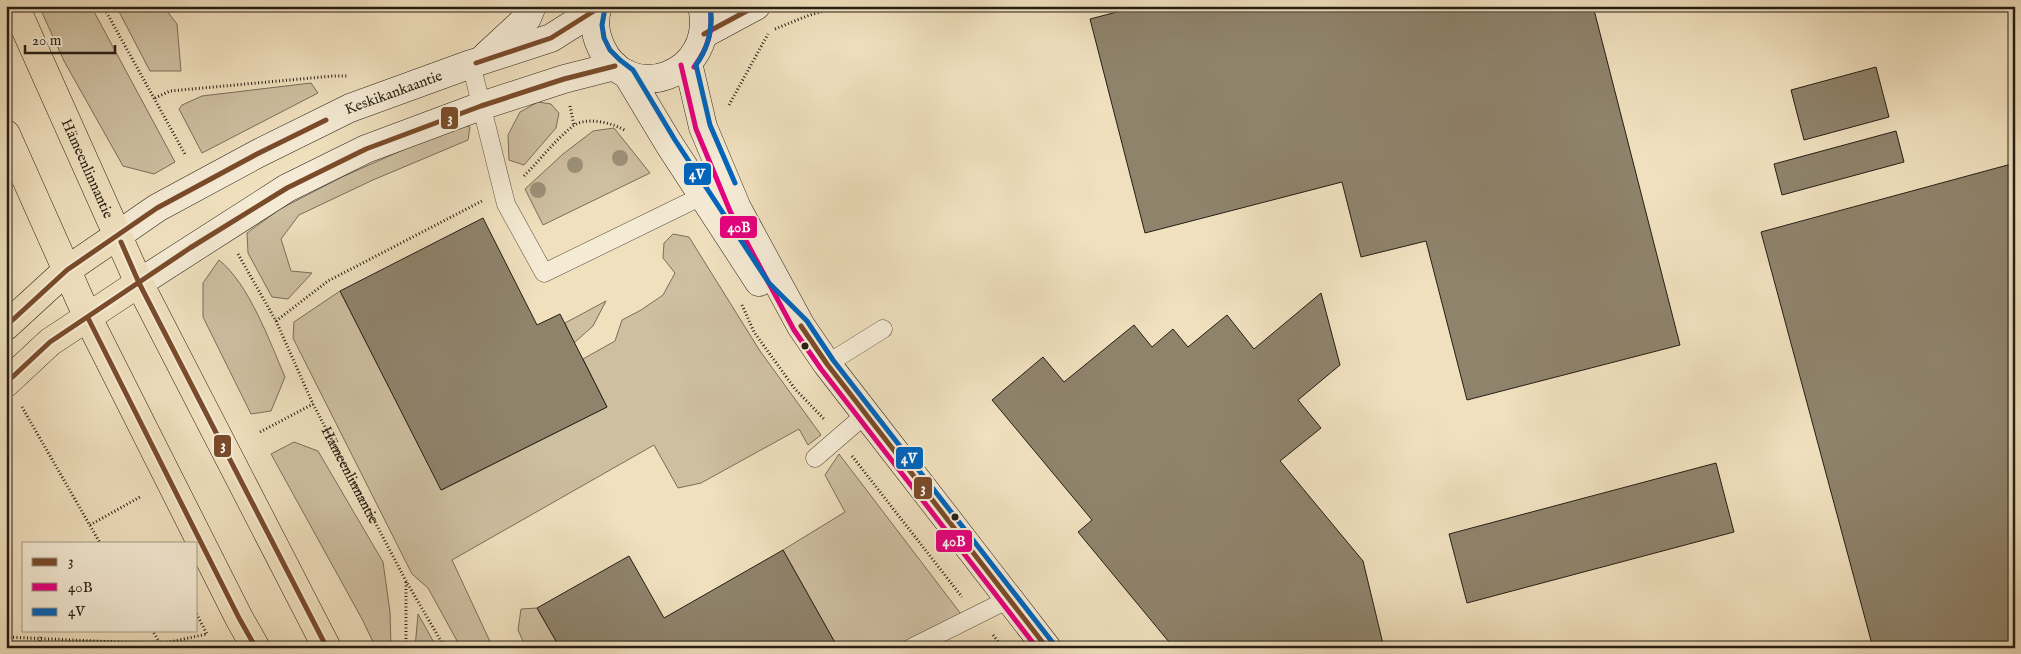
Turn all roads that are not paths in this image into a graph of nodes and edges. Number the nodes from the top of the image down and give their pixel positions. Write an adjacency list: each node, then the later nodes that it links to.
1 (15, 6): 13 (main road, Hämeenlinnantie)
2 (532, 6): 7 (main road)
3 (702, 6): 6 (main road)
4 (756, 6): 6 (main road)
5 (597, 8): 7 (main road, Keskikankaantie); 9 (main road)
6 (704, 34): 8 (main road)
7 (476, 63): 10 (lane); 13 (main road, Keskikankaantie)
8 (688, 63): 9 (main road); 18 (main road)
9 (621, 70): 10 (main road); 12 (main road)
10 (481, 106): 12 (lane); 15 (main road)
11 (6, 134): 14 (main road)
12 (702, 196): 18 (main road)
13 (118, 235): 14 (main road); 15 (main road, Hämeenlinnantie)
14 (67, 270): 16 (main road); 17 (main road)
15 (139, 283): 16 (main road); 26 (main road, Hämeenlinnantie)
16 (88, 318): 21 (main road); 25 (main road)
17 (6, 326)
18 (801, 326): 20 (main road)
19 (884, 329): 20 (lane)
20 (827, 364): 22 (main road)
21 (6, 383)
22 (866, 414): 23 (lane); 24 (main road)
23 (815, 458)
24 (1009, 599): 27 (lane); 28 (main road)
25 (256, 648)
26 (327, 648)
27 (911, 648)
28 (1046, 648)

